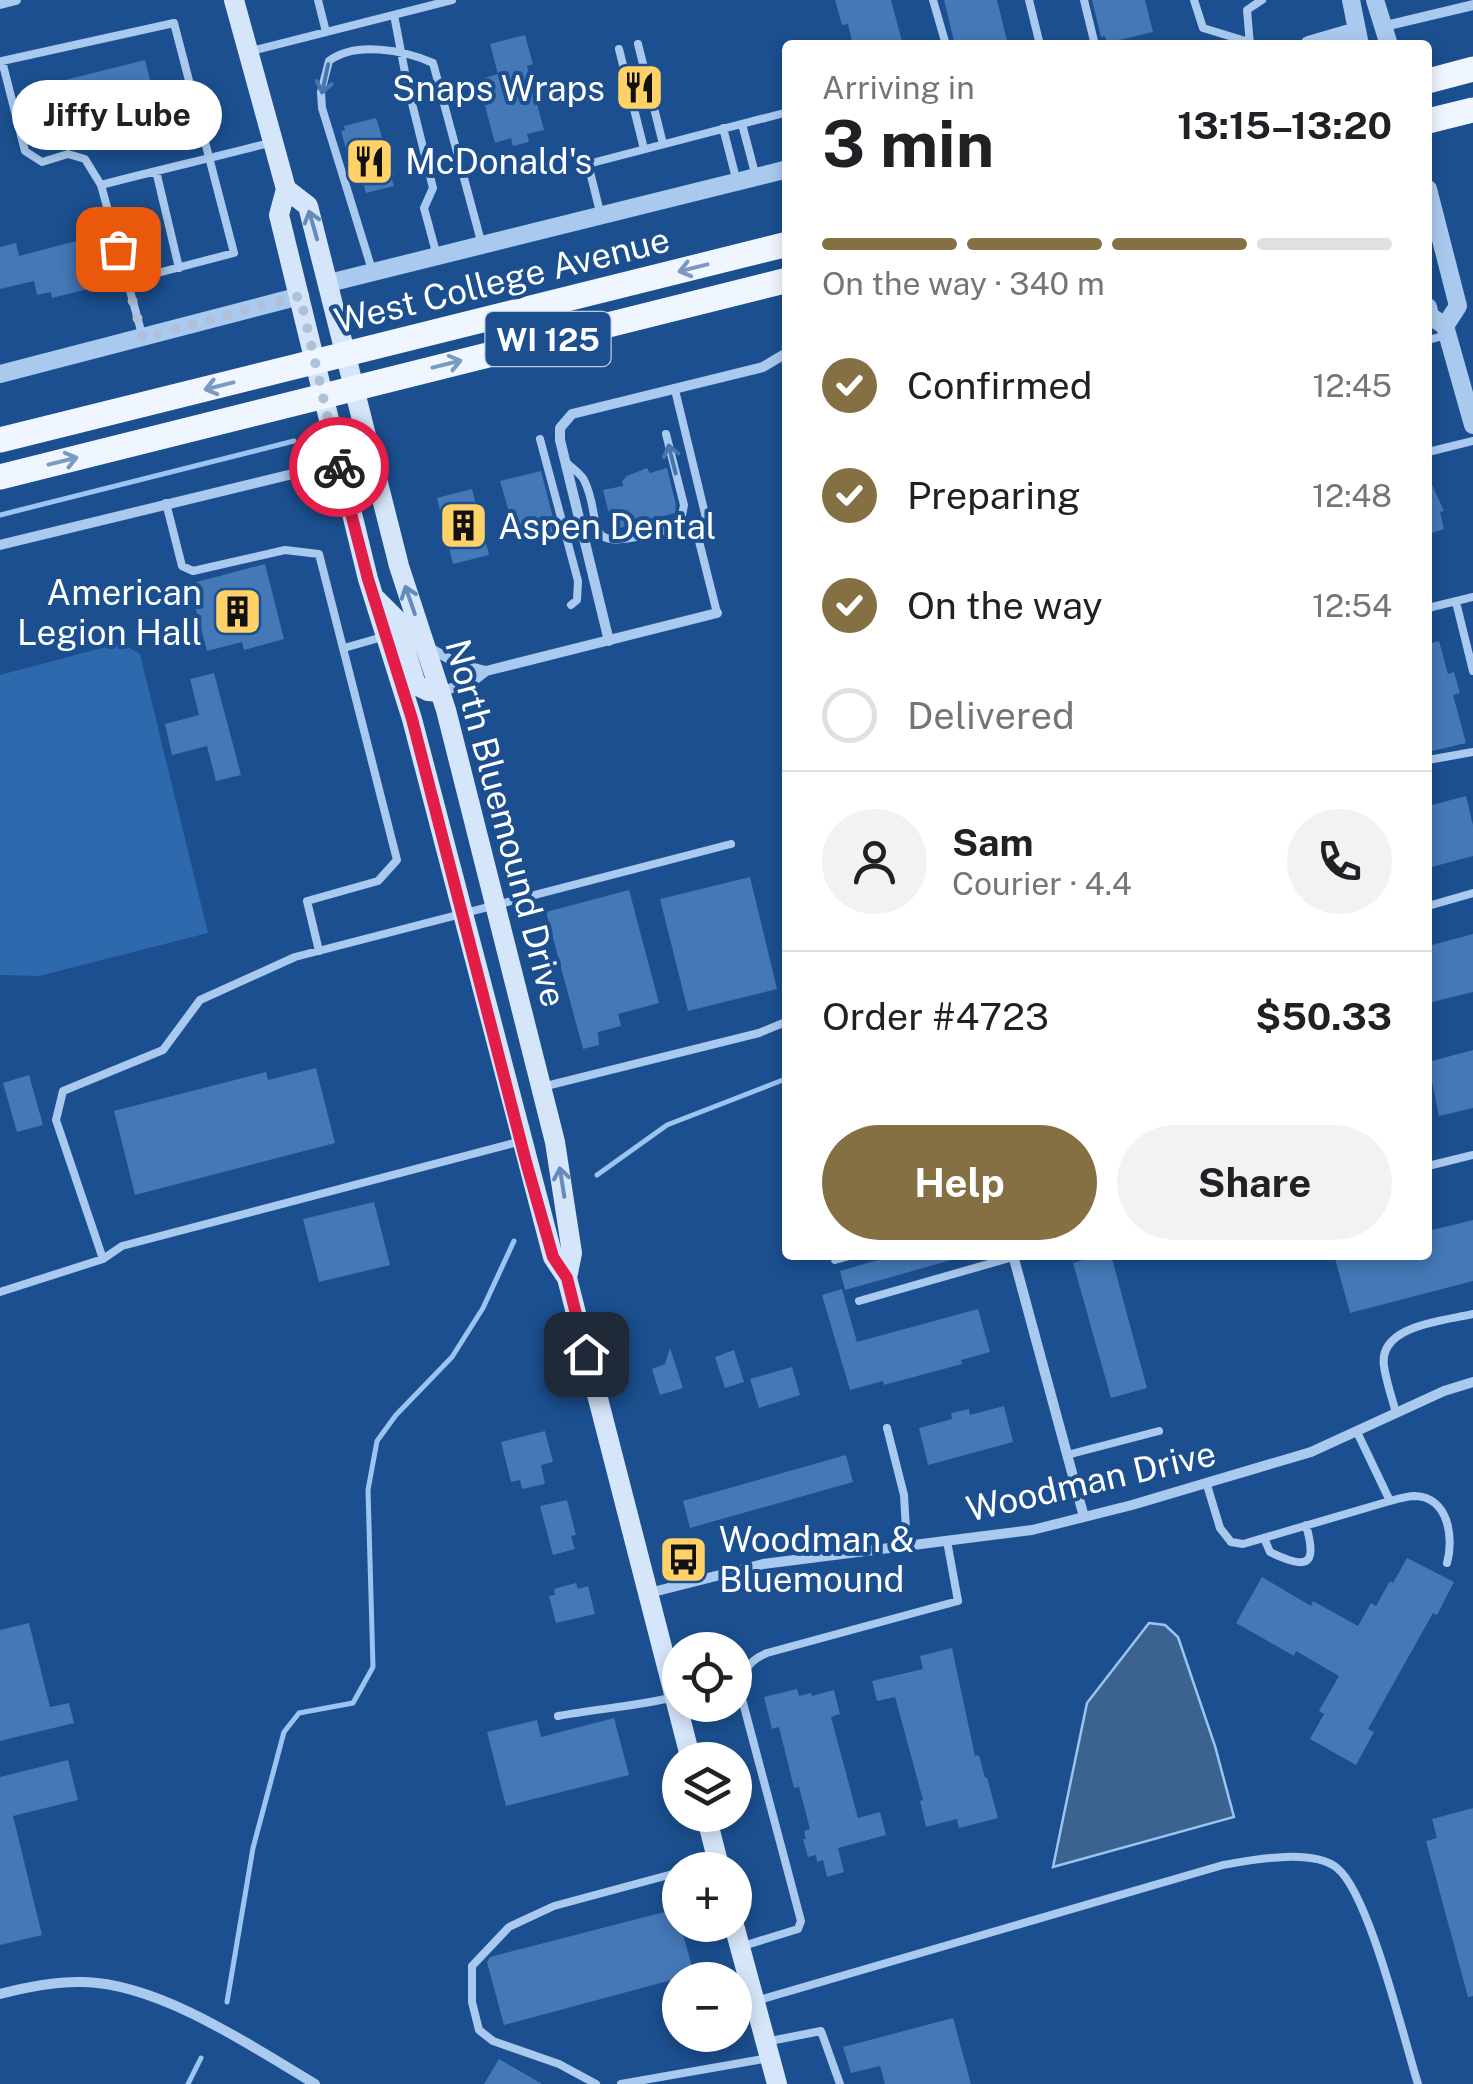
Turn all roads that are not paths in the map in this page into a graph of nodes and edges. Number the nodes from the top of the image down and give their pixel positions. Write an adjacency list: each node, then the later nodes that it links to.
1 (16, 0): 12 (street)
2 (234, 0): 26 (main road)
3 (318, 0): 16 (lane)
4 (452, 0): 14 (lane)
5 (932, 0): 18 (lane)
6 (1029, 0): 19 (lane)
7 (1084, 0): 20 (lane)
8 (1194, 0): 21 (lane)
9 (1262, 0): 22 (lane)
10 (1351, 0): 17 (street)
11 (1375, 0): 15 (street)
12 (0, 4)
13 (1473, 5): 15 (street)
14 (394, 15): 16 (lane); 28 (lane)
15 (1385, 26): 23 (street)
16 (326, 32): 26 (lane)
17 (1358, 38)
18 (944, 40)
19 (1039, 40)
20 (1094, 40)
21 (1240, 40)
22 (1249, 40)
23 (1388, 40)
24 (638, 44): 37 (lane)
25 (619, 49): 38 (lane)
26 (248, 52): 36 (main road)
27 (1, 56): 39 (lane); 44 (lane)
28 (403, 56): 48 (lane); 50 (lane); 52 (lane, one-way to 52)
29 (1473, 70): 30 (main road)
30 (1432, 80)
31 (1473, 110): 33 (main road)
32 (782, 114): 34 (lane)
33 (1432, 119)
34 (742, 124): 35 (lane); 42 (lane)
35 (722, 128): 37 (lane); 43 (lane)
36 (273, 142): 39 (lane); 45 (main road)
37 (664, 144): 38 (lane)
38 (644, 149): 47 (lane)
39 (208, 158): 41 (lane); 51 (lane)
40 (782, 170): 42 (street)
41 (156, 171): 44 (lane); 51 (lane)
42 (756, 177): 43 (street)
43 (736, 182): 47 (street)
44 (101, 185): 53 (lane)
45 (286, 188): 55 (main road, North Bluemound Drive, one-way to 45); 56 (main road, North Bluemound Drive)
46 (1432, 205): 58 (street)
47 (601, 216): 48 (street)
48 (482, 245): 50 (street)
49 (782, 246): 62 (main road, West College Avenue / WI 125, one-way to 62)
50 (438, 256): 52 (street)
51 (179, 268): 53 (lane)
52 (372, 272): 55 (street)
53 (127, 281): 59 (lane)
54 (782, 281): 65 (main road, West College Avenue / WI 125, one-way to 54)
55 (329, 283): 62 (main road, North Bluemound Drive)
56 (300, 296): 59 (street); 63 (main road, North Bluemound Drive)
57 (1432, 318): 58 (street)
58 (1446, 330): 60 (lane); 68 (street)
59 (143, 338): 64 (street)
60 (1432, 338)
61 (782, 355): 66 (street)
62 (344, 356): 63 (main road, West College Avenue / WI 125); 65 (main road, North Bluemound Drive)
63 (314, 362): 67 (main road, North Bluemound Drive); 70 (main road, West College Avenue / WI 125, one-way to 70)
64 (0, 374)
65 (352, 388): 67 (main road, West College Avenue / WI 125); 87 (main road, North Bluemound Drive, one-way to 65)
66 (675, 390): 74 (street); 84 (lane)
67 (322, 395): 75 (main road, North Bluemound Drive); 76 (main road, West College Avenue / WI 125, one-way to 67)
68 (1473, 425)
69 (666, 434): 74 (lane, one-way to 69)
70 (0, 440)
71 (540, 440): 82 (lane)
72 (1473, 441): 73 (lane)
73 (1432, 451)
74 (564, 460): 86 (street)
75 (338, 463): 77 (street); 79 (main road, North Bluemound Drive)
76 (0, 476)
77 (166, 503): 78 (street); 88 (lane)
78 (0, 544)
79 (373, 596): 85 (main road, North Bluemound Drive); 91 (main road)
80 (1473, 596): 81 (lane)
81 (1456, 602): 83 (lane); 90 (lane)
82 (571, 605)
83 (1432, 607)
84 (717, 613): 86 (street)
85 (386, 636): 88 (lane); 98 (main road, North Bluemound Drive)
86 (609, 640): 89 (street)
87 (426, 646): 89 (street); 91 (main road, North Bluemound Drive)
88 (344, 648): 99 (lane)
89 (486, 671): 91 (street)
90 (1473, 671)
91 (440, 692): 96 (main road, North Bluemound Drive)
92 (1473, 752): 93 (lane)
93 (1432, 759)
94 (731, 844): 96 (lane)
95 (1473, 893): 97 (lane)
96 (496, 905): 98 (lane); 101 (main road, North Bluemound Drive)
97 (1432, 905)
98 (463, 916): 99 (lane); 102 (main road, North Bluemound Drive)
99 (319, 951): 105 (lane)
100 (782, 1024): 101 (lane)
101 (542, 1086): 108 (main road, North Bluemound Drive, one-way to 101)
102 (520, 1142): 105 (lane); 108 (main road, North Bluemound Drive)
103 (1473, 1155): 104 (lane)
104 (1432, 1165)
105 (102, 1258): 109 (lane)
106 (999, 1260): 110 (lane)
107 (1014, 1260): 117 (street)
108 (567, 1278): 126 (main road, North Bluemound Drive)
109 (0, 1292)
110 (859, 1301)
111 (1473, 1314): 113 (lane)
112 (1473, 1382): 113 (street, Woodman Drive)
113 (1396, 1413): 116 (street, Woodman Drive)
114 (888, 1428): 124 (lane)
115 (1159, 1431): 117 (lane)
116 (1356, 1432): 118 (street, Woodman Drive); 119 (lane)
117 (1067, 1455): 120 (street)
118 (1207, 1485): 120 (street, Woodman Drive); 122 (lane)
119 (1390, 1501): 121 (lane); 125 (lane)
120 (1084, 1517): 123 (street, Woodman Drive)
121 (1306, 1525): 122 (lane); 122 (lane)
122 (1264, 1538)
123 (948, 1541): 124 (street, Woodman Drive); 132 (lane)
124 (907, 1546): 126 (street, Woodman Drive)
125 (1447, 1563)
126 (648, 1593): 127 (main road, North Bluemound Drive)
127 (662, 1649)
128 (662, 1700): 129 (lane)
129 (558, 1716)
130 (662, 1877): 137 (lane)
131 (739, 1942): 132 (main road)
132 (740, 1947): 134 (main road)
133 (0, 1994): 136 (street)
134 (754, 2001): 135 (main road); 141 (lane)
135 (768, 2050): 138 (lane); 139 (main road); 140 (lane)
136 (315, 2084)
137 (596, 2084)
138 (621, 2084)
139 (776, 2084)
140 (840, 2084)
141 (1418, 2084)

